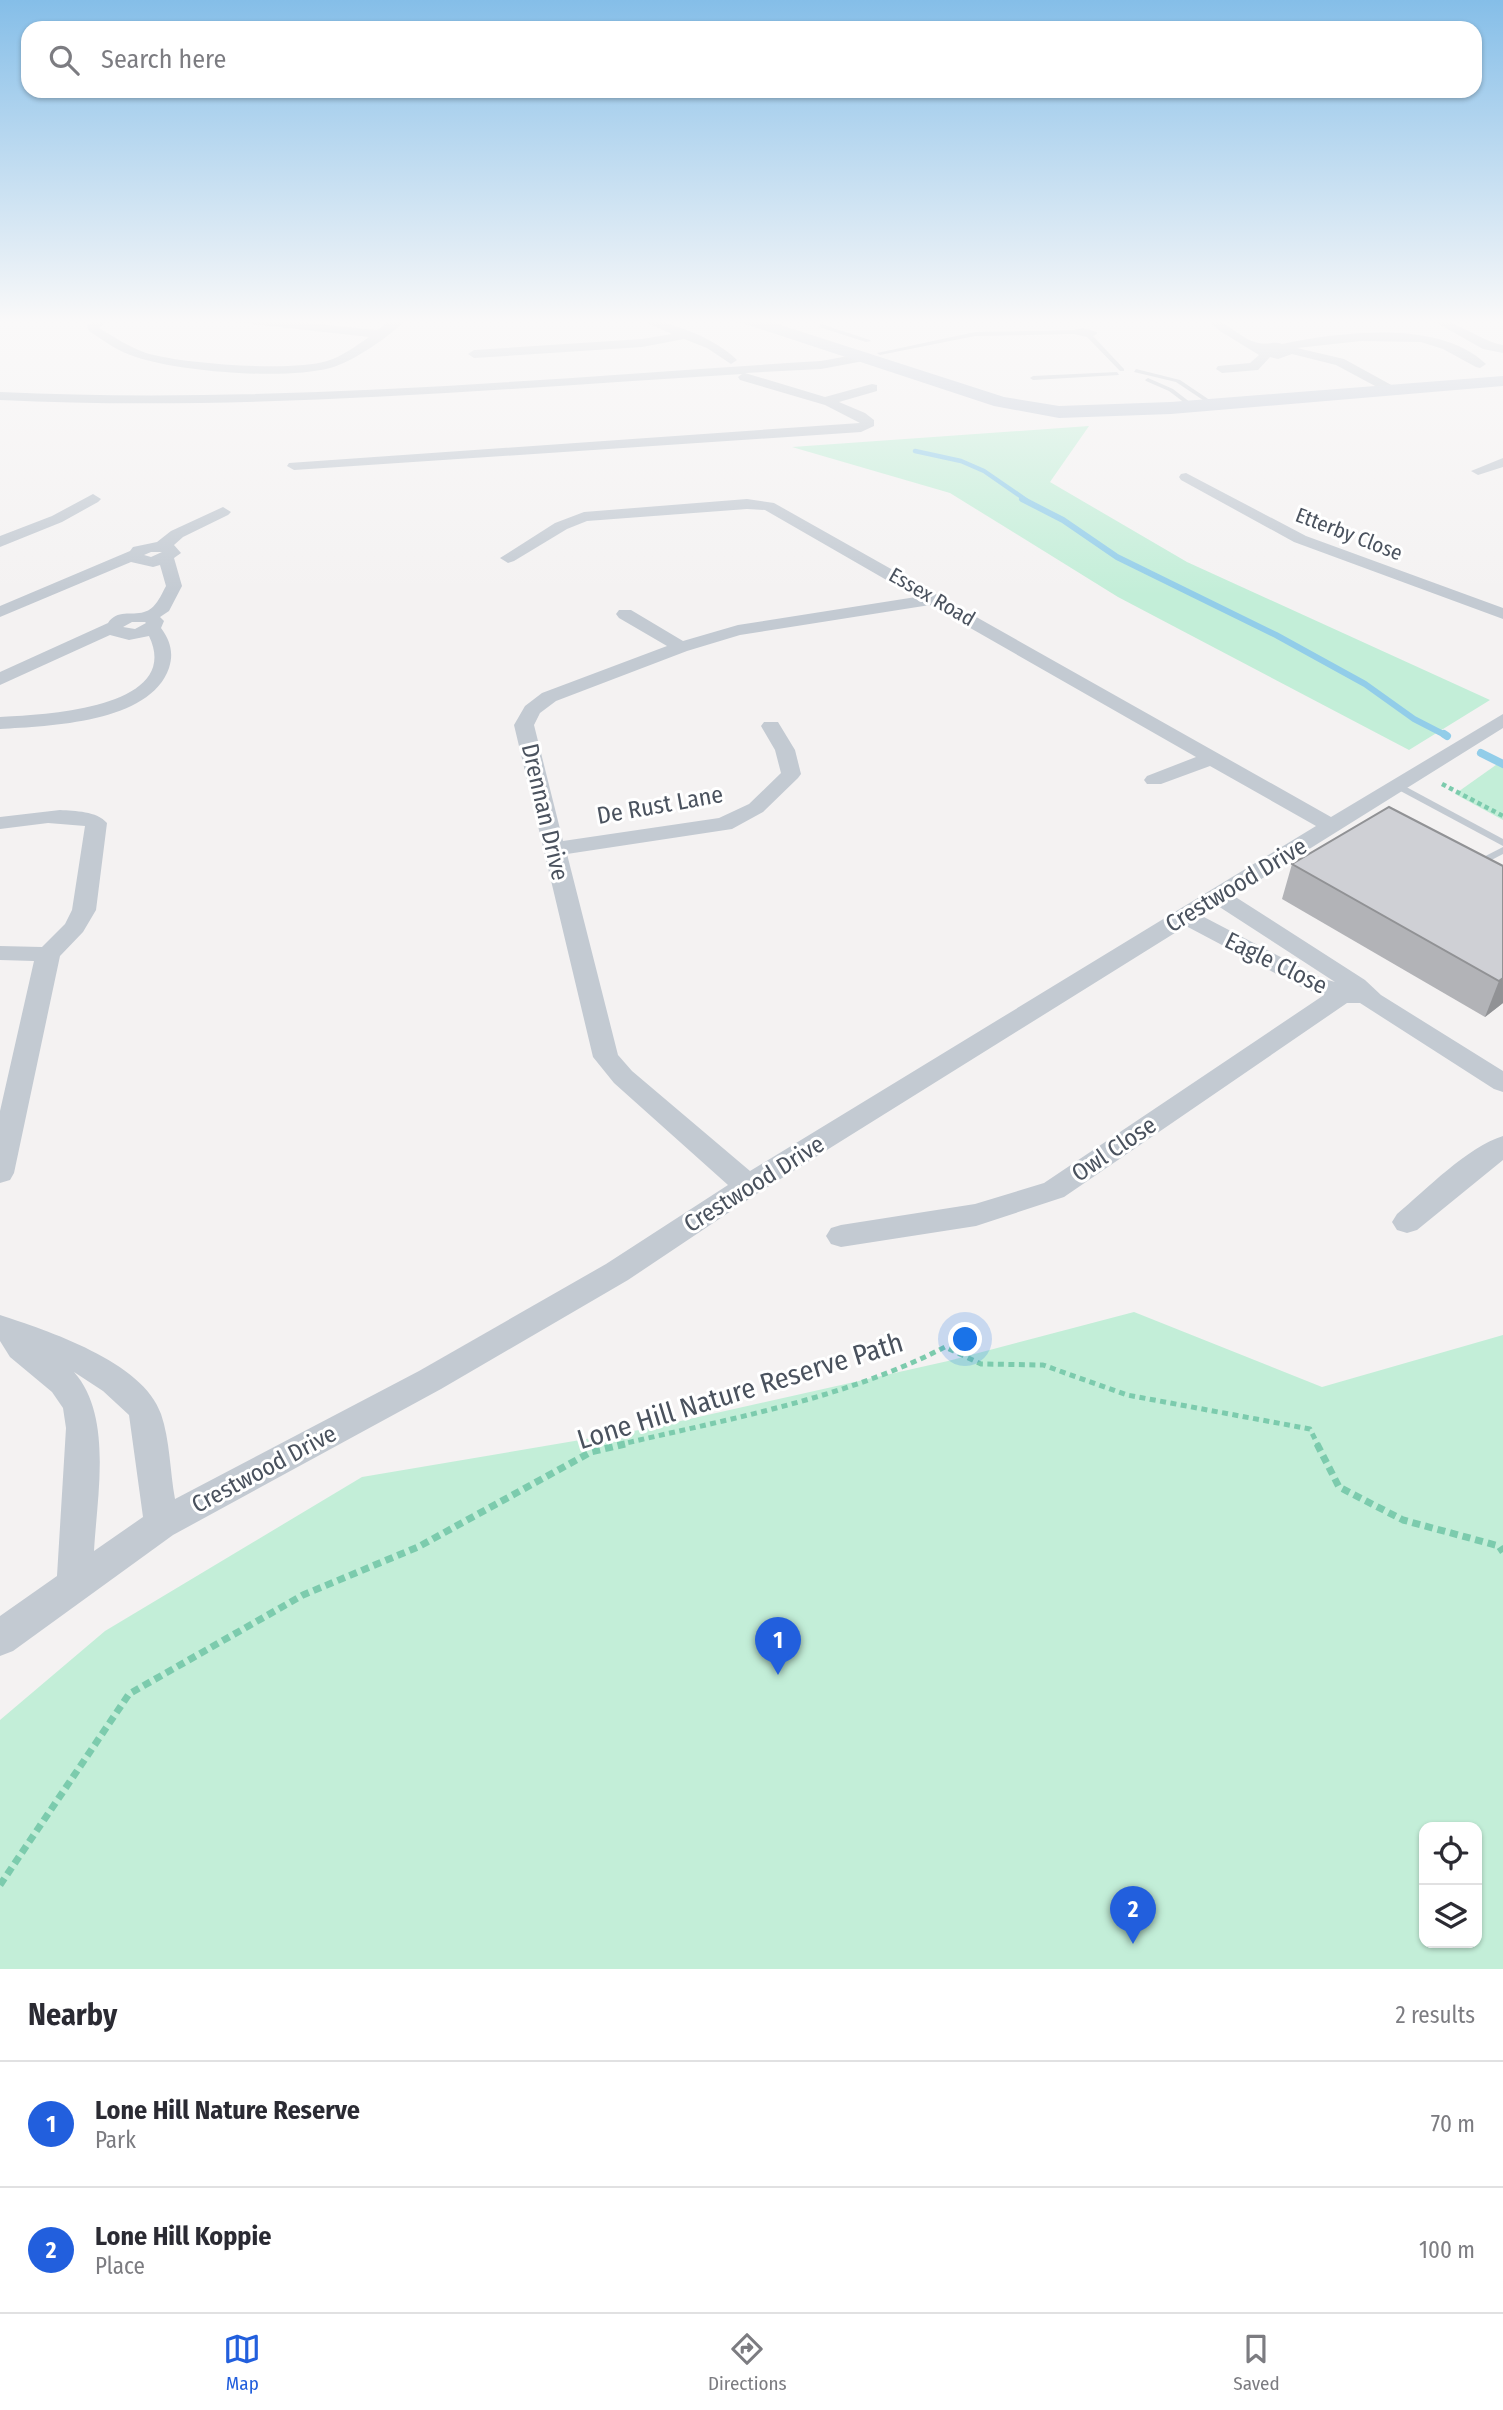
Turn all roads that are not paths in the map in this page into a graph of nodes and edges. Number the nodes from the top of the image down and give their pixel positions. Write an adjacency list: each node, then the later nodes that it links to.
1 (846, 411): 5 (street)
2 (1060, 411): 3 (street)
3 (1117, 411)
4 (1503, 462): 6 (street)
5 (294, 466)
6 (1478, 471)
7 (1186, 477): 16 (street, Etterby Close)
8 (93, 499): 10 (street)
9 (223, 512): 11 (street)
10 (2, 540)
11 (164, 552): 14 (street); 17 (street)
12 (508, 558): 13 (street, Essex Road)
13 (935, 599): 18 (street, Drennan Drive); 23 (street, Essex Road)
14 (0, 612)
15 (625, 614): 18 (street)
16 (1503, 614)
17 (150, 622): 19 (street); 21 (street)
18 (681, 647): 29 (street, Drennan Drive)
19 (0, 679)
20 (1503, 720): 24 (street, Crestwood Drive)
21 (0, 723)
22 (771, 726): 29 (street, De Rust Lane)
23 (1212, 758): 25 (street); 27 (street, Essex Road)
24 (1408, 779): 27 (street, Crestwood Drive); 28 (lane)
25 (1154, 780)
26 (0, 823): 37 (street)
27 (1331, 826): 34 (street, Crestwood Drive)
28 (1503, 843)
29 (553, 849): 42 (street, Drennan Drive)
30 (1503, 850): 32 (lane)
31 (1456, 861): 32 (lane)
32 (1468, 868): 33 (lane)
33 (1479, 874)
34 (1218, 896): 35 (street, Crestwood Drive); 38 (street, Eagle Close)
35 (1184, 916): 38 (street, Eagle Close); 42 (street, Crestwood Drive)
36 (0, 953): 37 (street)
37 (48, 954): 41 (street)
38 (1356, 993): 39 (street, Eagle Close); 44 (street, Owl Close)
39 (1503, 1083)
40 (1503, 1146): 43 (street)
41 (0, 1173)
42 (748, 1186): 46 (street, Crestwood Drive)
43 (1407, 1222)
44 (841, 1236)
45 (7, 1331): 46 (street); 47 (street)
46 (161, 1524): 47 (street, Crestwood Drive)
47 (75, 1583): 48 (street, Crestwood Drive)
48 (0, 1638)

